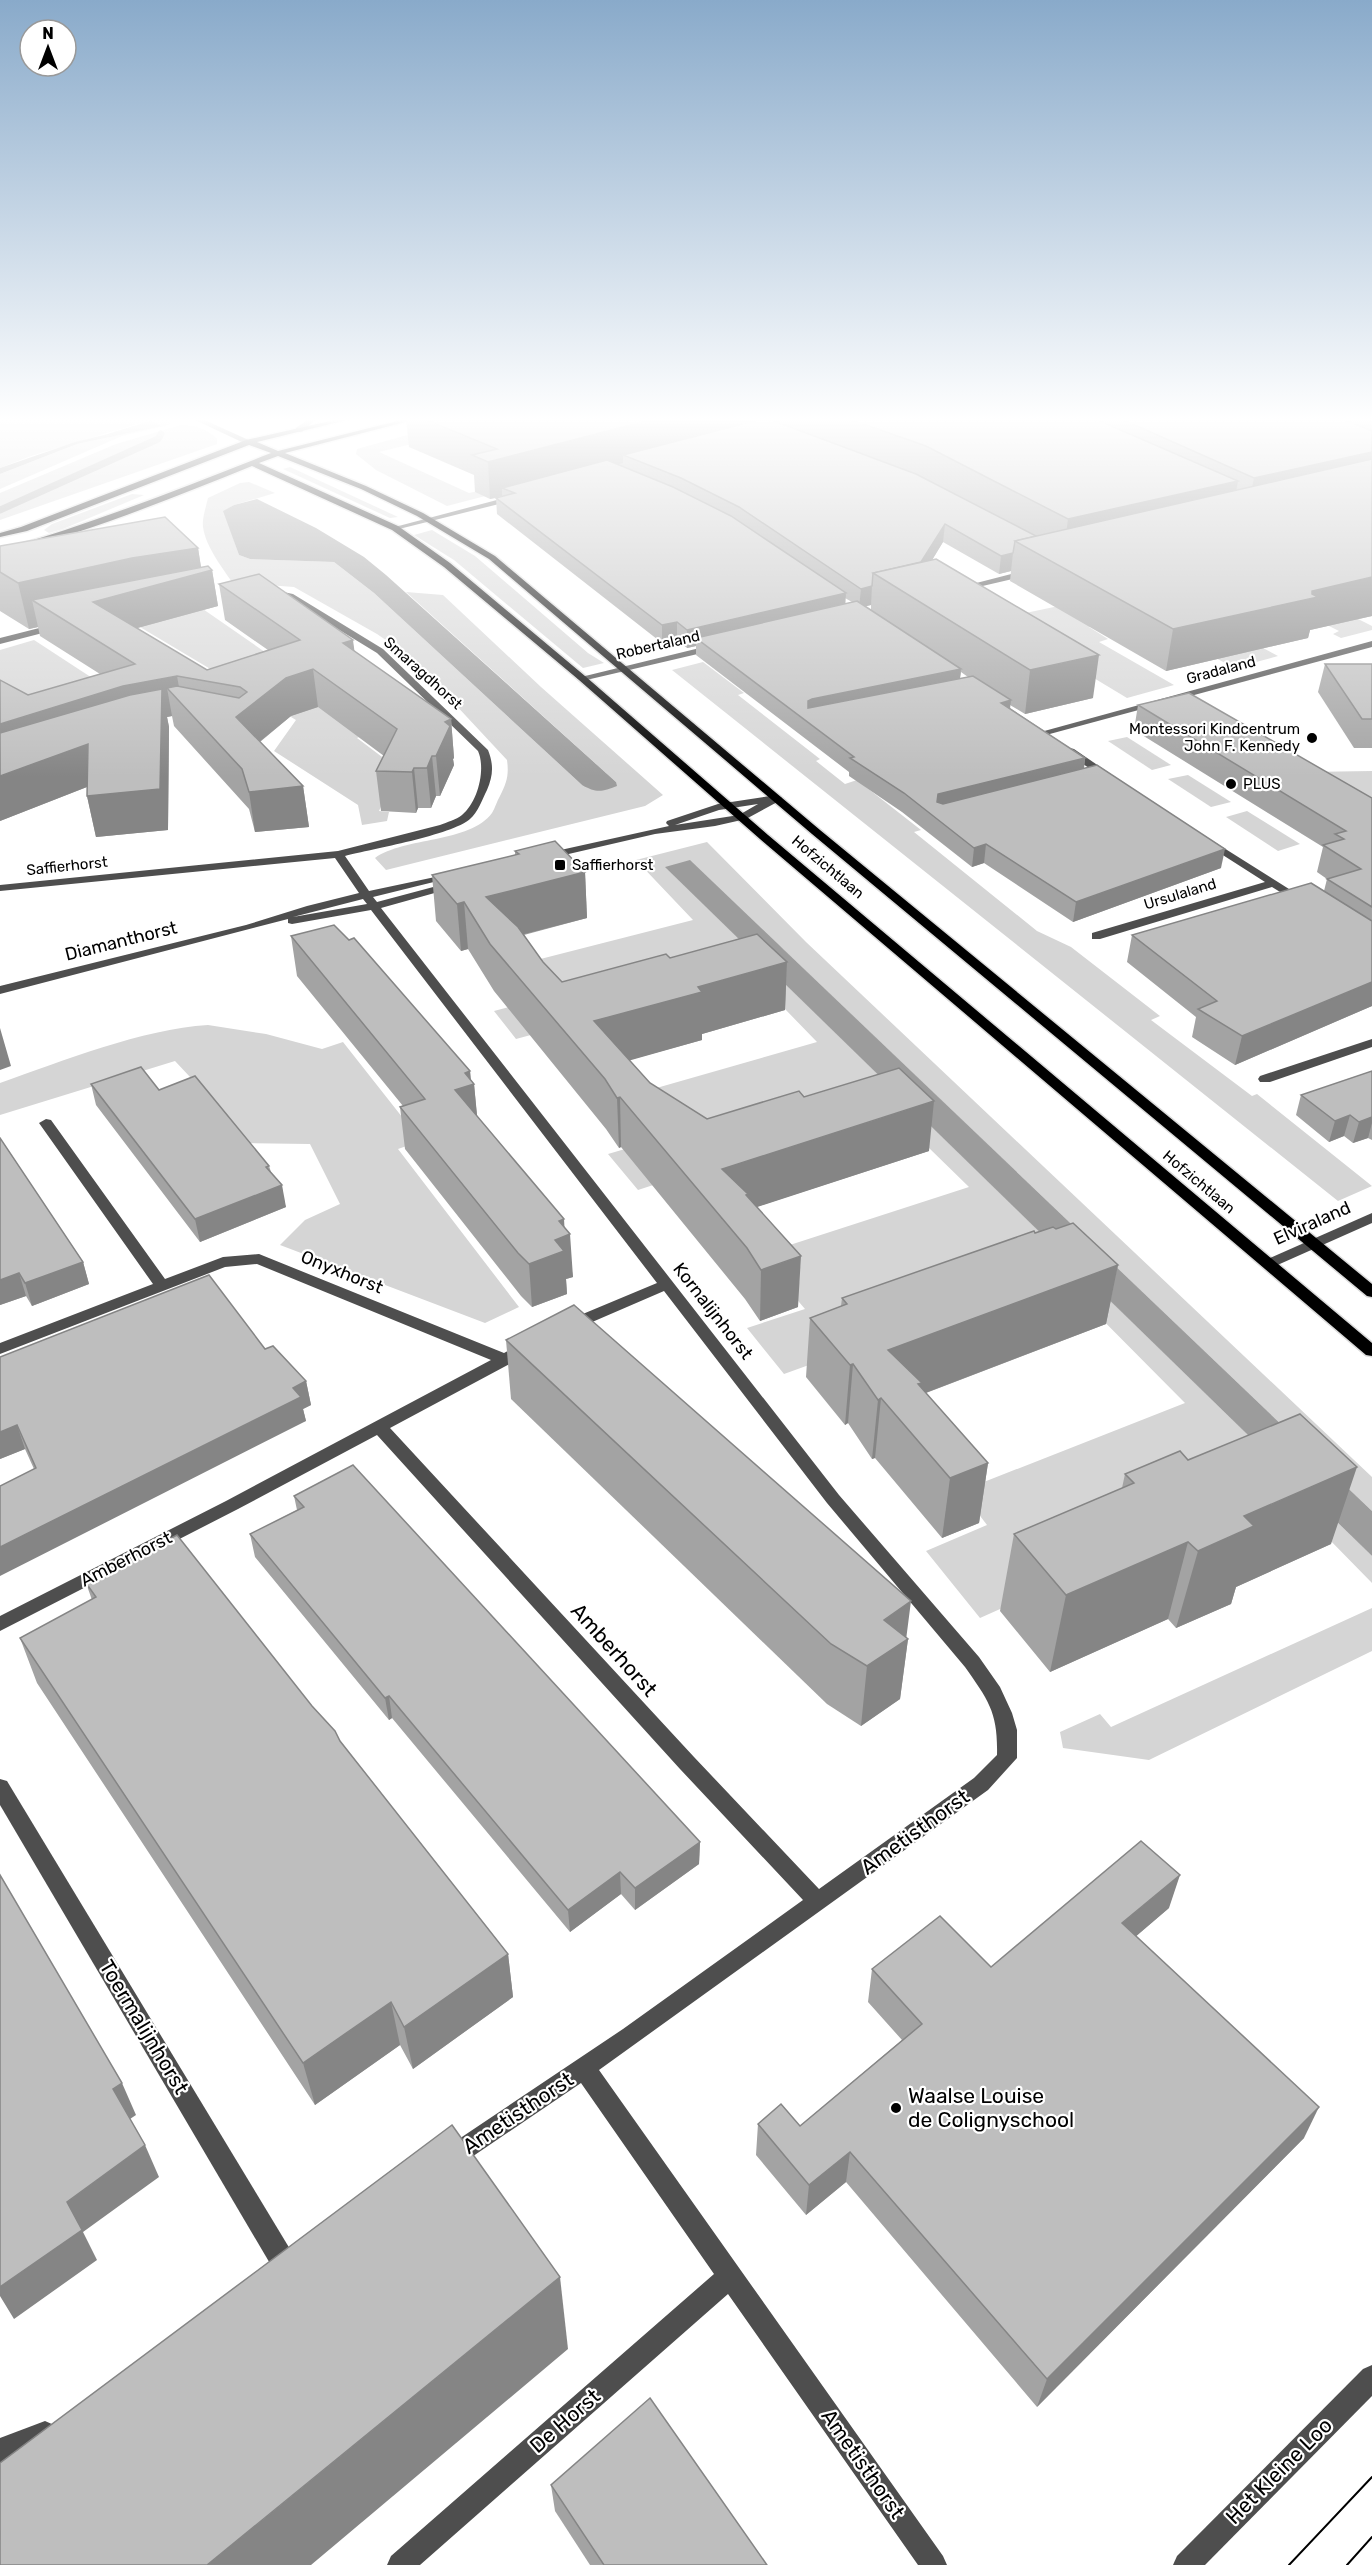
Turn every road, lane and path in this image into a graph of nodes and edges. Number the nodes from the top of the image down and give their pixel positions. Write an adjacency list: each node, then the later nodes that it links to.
1 (53, 538): 4 (main road)
2 (409, 538): 13 (main road, Hofzichtlaan)
3 (462, 538): 12 (main road, Hofzichtlaan)
4 (0, 553)
5 (1040, 569): 6 (street)
6 (948, 591)
7 (254, 592): 22 (street, Smaragdhorst)
8 (65, 624): 9 (street)
9 (0, 641)
10 (1372, 644): 15 (street, Gradaland)
11 (726, 645): 12 (street, Robertaland)
12 (620, 669): 13 (street, Robertaland); 17 (main road, Hofzichtlaan)
13 (582, 678): 18 (main road, Hofzichtlaan)
14 (1032, 726): 15 (street)
15 (1042, 733): 16 (street)
16 (1107, 778)
17 (777, 798): 18 (street); 19 (street); 35 (main road, Hofzichtlaan)
18 (727, 804): 19 (main road, Hofzichtlaan); 20 (street)
19 (742, 817): 20 (street); 36 (main road, Hofzichtlaan)
20 (655, 831): 23 (street)
21 (1200, 835): 25 (street, Ursulaland)
22 (338, 854): 26 (street, Saffierhorst); 27 (street)
23 (533, 859)
24 (463, 877): 27 (street, Diamanthorst)
25 (1274, 883): 28 (street, Ursulaland); 29 (street, Ursulaland)
26 (0, 888)
27 (370, 900): 30 (street, Diamanthorst); 37 (street, Kornalijnhorst)
28 (1312, 907)
29 (1096, 936)
30 (0, 990)
31 (1372, 1043): 32 (street)
32 (1265, 1079)
33 (46, 1123): 38 (street)
34 (1372, 1218): 35 (street, Elviraland)
35 (1315, 1244): 36 (street, Elviraland); 39 (main road, Hofzichtlaan)
36 (1268, 1264): 41 (main road, Hofzichtlaan)
37 (668, 1284): 42 (street, Amberhorst); 45 (street, Kornalijnhorst)
38 (162, 1286): 40 (street, Onyxhorst); 42 (street, Onyxhorst)
39 (1372, 1292)
40 (0, 1349)
41 (1372, 1351)
42 (504, 1359): 43 (street, Amberhorst)
43 (379, 1426): 44 (street, Amberhorst); 47 (street, Amberhorst)
44 (0, 1624)
45 (1007, 1758): 47 (street, Ametisthorst)
46 (0, 1786): 51 (street, Toermalijnhorst)
47 (818, 1902): 48 (street, Ametisthorst)
48 (584, 2068): 49 (street, Ametisthorst); 52 (street, Ametisthorst)
49 (436, 2168)
50 (307, 2255): 51 (street)
51 (288, 2268): 53 (street)
52 (730, 2276): 57 (street, De Horst); 58 (street, Ametisthorst)
53 (268, 2282)
54 (1372, 2378): 59 (street, Het Kleine Loo)
55 (67, 2419): 56 (street)
56 (0, 2451)
57 (400, 2565)
58 (934, 2565)
59 (1186, 2565)

